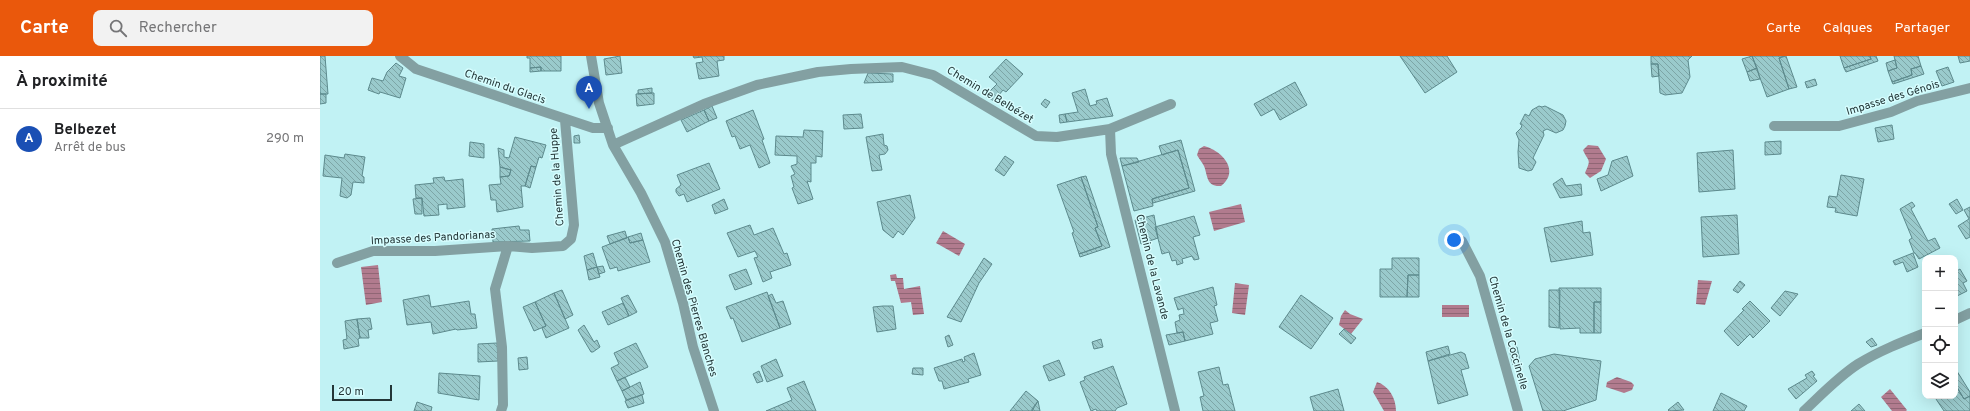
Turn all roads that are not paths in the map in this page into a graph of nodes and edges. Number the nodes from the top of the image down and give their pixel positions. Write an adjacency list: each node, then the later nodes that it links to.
1 (400, 56): 5 (street, Chemin du Glacis)
2 (591, 56): 7 (street, Chemin des Pierres Blanches)
3 (1970, 88): 6 (street, Impasse des Génois)
4 (1171, 104): 8 (street, Chemin de Belbézet)
5 (565, 120): 7 (street, Chemin du Glacis); 11 (street, Chemin de la Huppe)
6 (1774, 126)
7 (608, 128): 9 (street, Chemin des Pierres Blanches)
8 (1110, 129): 9 (street, Chemin de Belbézet); 18 (street, Chemin de la Lavande)
9 (613, 145): 17 (street, Chemin des Pierres Blanches)
10 (1462, 241): 19 (street, Chemin de la Coccinelle)
11 (508, 246): 12 (street, Impasse des Pandorianas); 16 (street)
12 (337, 263)
13 (1970, 313): 14 (street)
14 (1958, 319)
15 (1922, 334): 20 (street)
16 (501, 411)
17 (714, 411)
18 (1175, 411)
19 (1518, 411)
20 (1804, 411)

